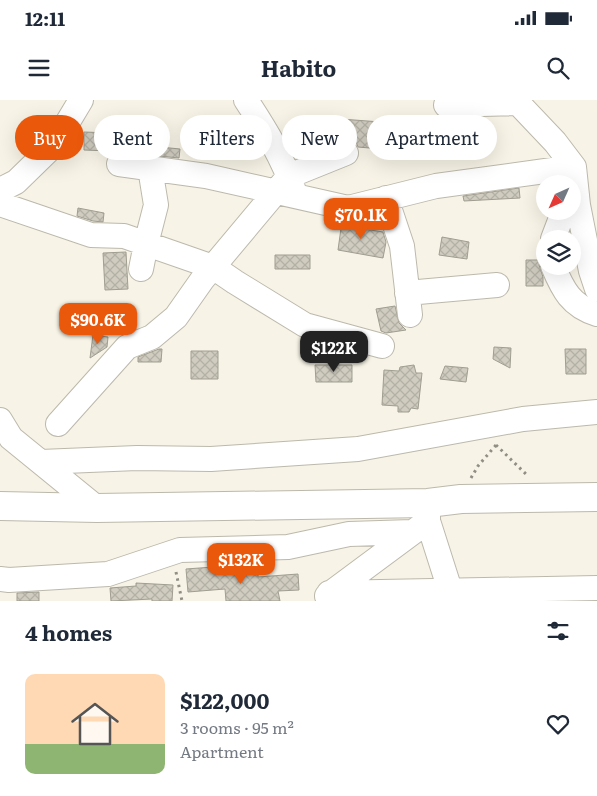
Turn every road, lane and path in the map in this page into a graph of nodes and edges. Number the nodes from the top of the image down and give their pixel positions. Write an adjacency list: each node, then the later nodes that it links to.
1 (81, 100): 10 (street)
2 (246, 100): 9 (street)
3 (446, 105): 6 (street)
4 (326, 160): 9 (street)
5 (119, 164): 7 (street)
6 (574, 167): 8 (street); 11 (street)
7 (150, 168): 9 (street); 14 (street)
8 (575, 175)
9 (287, 188): 11 (street); 15 (street)
10 (0, 190)
11 (386, 198): 18 (street)
12 (0, 204): 14 (street)
13 (581, 216): 19 (street)
14 (146, 244): 15 (street); 16 (street)
15 (213, 267): 21 (street); 24 (street)
16 (141, 269)
17 (558, 275): 20 (street)
18 (497, 285)
19 (597, 289)
20 (597, 314)
21 (382, 346)
22 (594, 406): 25 (street)
23 (0, 420): 25 (street)
24 (58, 424)
25 (41, 462): 30 (street)
26 (597, 497): 27 (highway)
27 (540, 498): 28 (highway); 28 (path)
28 (461, 499): 31 (highway)
29 (0, 506): 30 (highway)
30 (97, 508): 31 (highway)
31 (423, 519): 32 (street); 35 (street); 36 (street)
32 (180, 550): 33 (street); 37 (path)
33 (0, 579)
34 (597, 588): 35 (street)
35 (450, 596): 36 (street)
36 (324, 597)
37 (182, 601)

